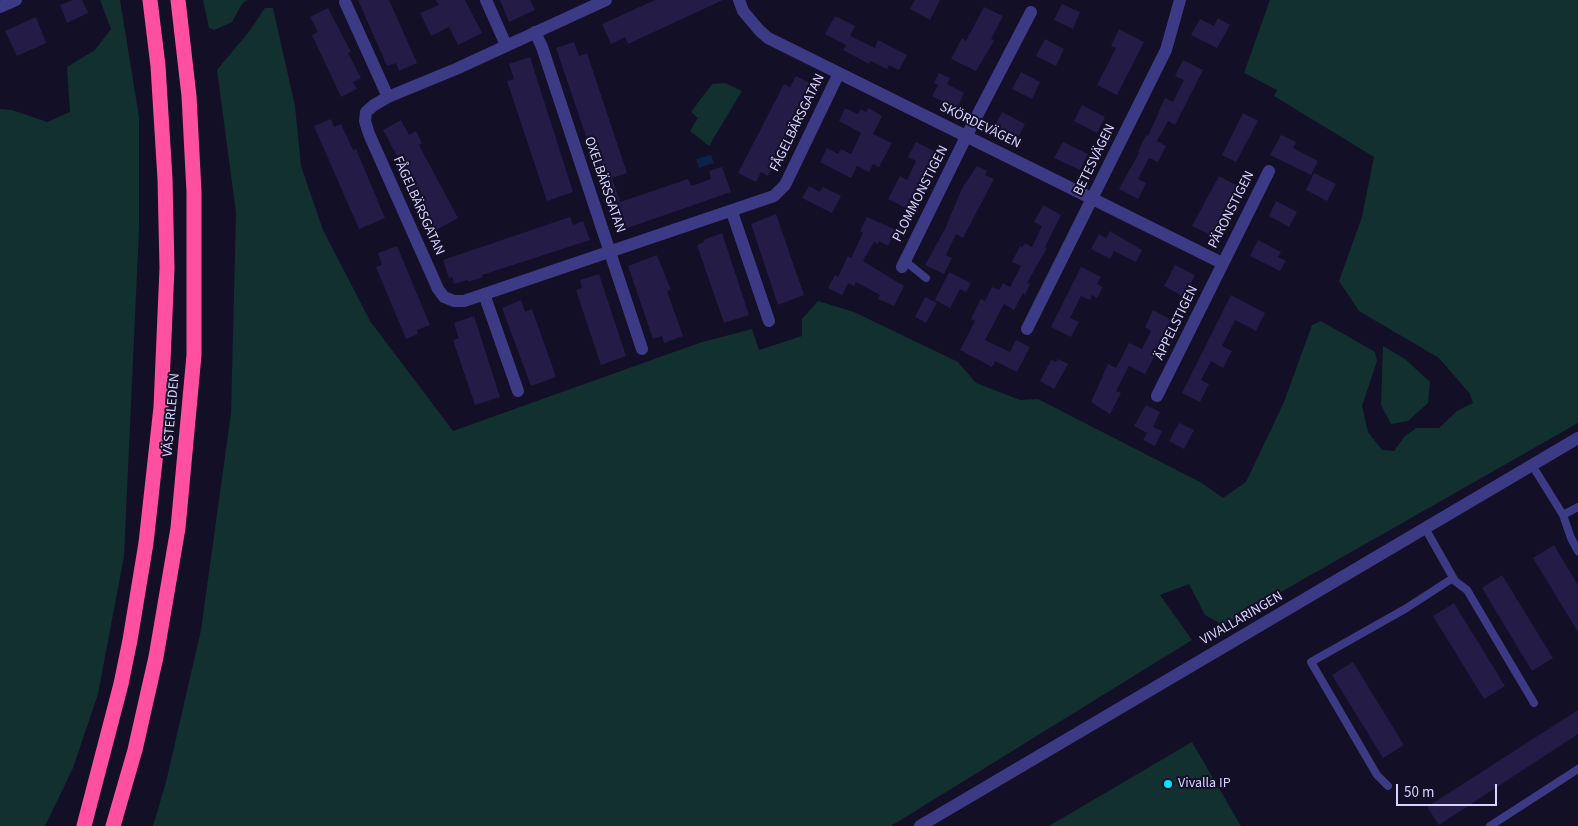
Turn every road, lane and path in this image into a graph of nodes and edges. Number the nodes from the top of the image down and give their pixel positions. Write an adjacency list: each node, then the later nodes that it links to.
1 (16, 0): 9 (street)
2 (150, 0): 40 (highway, VÄSTERLEDEN)
3 (178, 0): 41 (highway, VÄSTERLEDEN)
4 (486, 0): 12 (street)
5 (606, 0): 11 (street, FÅGELBÄRSGATAN)
6 (738, 0): 13 (street, SKÖRDEVÄGEN)
7 (1180, 0): 17 (street, BETESVÄGEN)
8 (345, 2): 14 (street)
9 (0, 7)
10 (1031, 12): 15 (street, PLOMMONSTIGEN)
11 (535, 32): 12 (street, FÅGELBÄRSGATAN); 19 (street, OXELBÄRSGATAN)
12 (506, 45): 14 (street, FÅGELBÄRSGATAN)
13 (839, 73): 15 (street, SKÖRDEVÄGEN); 18 (street, FÅGELBÄRSGATAN)
14 (388, 97): 23 (street, FÅGELBÄRSGATAN)
15 (966, 135): 17 (street, SKÖRDEVÄGEN); 21 (street, PLOMMONSTIGEN)
16 (1269, 172): 20 (street, PÄRONSTIGEN)
17 (1092, 198): 20 (street, SKÖRDEVÄGEN); 25 (street, BETESVÄGEN)
18 (732, 212): 19 (street, FÅGELBÄRSGATAN); 24 (street)
19 (611, 252): 23 (street, FÅGELBÄRSGATAN); 26 (street, OXELBÄRSGATAN)
20 (1222, 263): 28 (street, ÄPPELSTIGEN)
21 (903, 264): 22 (lane)
22 (926, 278)
23 (484, 294): 27 (street)
24 (769, 321)
25 (1028, 329)
26 (642, 349)
27 (518, 391)
28 (1157, 396)
29 (1578, 438): 30 (street, VIVALLARINGEN)
30 (1532, 465): 32 (lane); 33 (street, VIVALLARINGEN)
31 (1578, 506): 32 (lane)
32 (1562, 515): 34 (lane)
33 (1425, 528): 35 (lane); 39 (street, VIVALLARINGEN)
34 (1578, 551)
35 (1453, 578): 36 (lane); 38 (lane)
36 (1534, 703)
37 (1578, 769): 42 (lane)
38 (1388, 786)
39 (923, 825)
40 (84, 826)
41 (113, 826)
42 (1490, 826)

